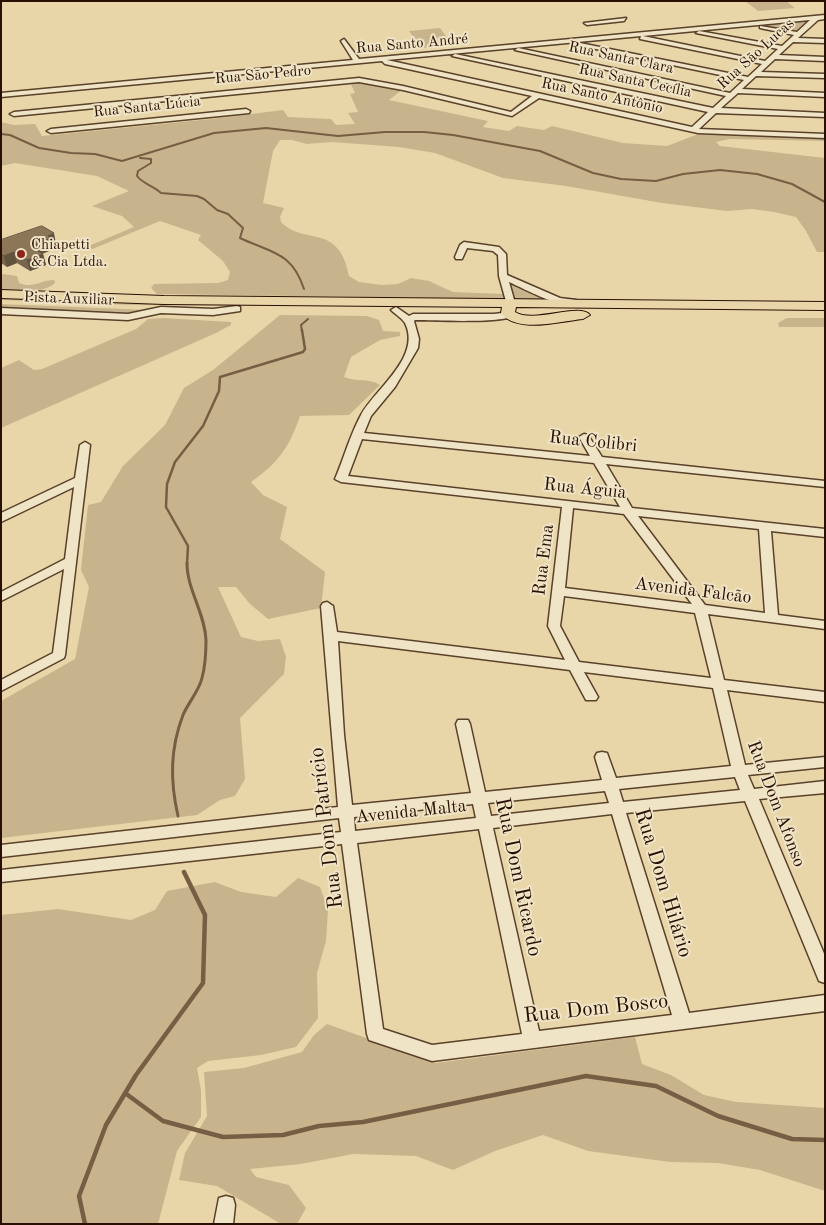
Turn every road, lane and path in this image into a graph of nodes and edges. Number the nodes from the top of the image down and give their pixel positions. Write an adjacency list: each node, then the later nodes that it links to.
1 (582, 17): 7 (street)
2 (825, 17): 3 (street, Rua Santo André)
3 (816, 18): 5 (street, Rua Santo André); 8 (street, Rua São Lucas)
4 (624, 19): 7 (street)
5 (746, 24): 6 (street, Rua Santo André); 8 (street)
6 (685, 30): 9 (street, Rua Santo André); 16 (street)
7 (595, 31): 9 (street, Rua Santo André); 13 (street, Rua Santo André)
8 (798, 34): 11 (street, Rua São Lucas)
9 (630, 36): 15 (street)
10 (344, 40): 24 (street)
11 (792, 40): 12 (street); 16 (street, Rua São Lucas)
12 (825, 41)
13 (567, 42): 14 (street, Rua Santo André); 19 (street)
14 (506, 47): 18 (street, Rua Santo André); 29 (street, Rua Santa Clara)
15 (687, 48): 17 (street); 27 (street)
16 (783, 48): 21 (street, Rua São Lucas)
17 (680, 52)
18 (442, 53): 23 (street, Rua Santo André); 28 (street, Rua Santa Cecília)
19 (642, 57): 25 (street); 26 (street)
20 (674, 57): 26 (street)
21 (774, 57): 22 (street); 27 (street, Rua São Lucas)
22 (825, 59)
23 (375, 60): 24 (street, Rua Santo André); 37 (street, Rua Santo Antônio)
24 (357, 61): 31 (street, Rua Santo André)
25 (636, 62)
26 (667, 62): 33 (street)
27 (767, 63): 33 (street, Rua São Lucas)
28 (498, 66): 30 (street); 38 (street, Rua Santa Cecília)
29 (596, 66): 32 (street); 42 (street, Rua Santa Clara)
30 (490, 71)
31 (238, 72): 39 (street, Rua Santo André); 41 (street)
32 (589, 72)
33 (752, 76): 34 (street); 42 (street, Rua São Lucas)
34 (825, 76)
35 (482, 77): 37 (street)
36 (582, 77): 38 (street)
37 (474, 82): 45 (street, Rua Santo Antônio)
38 (575, 83): 40 (street, Rua Santa Cecília)
39 (106, 85): 43 (street, Rua Santo André); 48 (street)
40 (610, 90): 46 (street); 52 (street, Rua Santa Cecília)
41 (246, 91): 45 (street, Rua São Pedro); 49 (street, Rua São Pedro)
42 (733, 93): 44 (street, Rua Santa Clara); 52 (street, Rua São Lucas)
43 (1, 95)
44 (825, 95)
45 (537, 96): 50 (street, Rua Santo Antônio)
46 (604, 96)
47 (597, 102): 50 (street)
48 (111, 104): 49 (street, Rua São Pedro); 53 (street, Rua São Pedro)
49 (170, 108): 51 (street, Rua Santa Lúcia); 56 (street, Rua Santa Lúcia)
50 (590, 108): 55 (street, Rua Santo Antônio)
51 (246, 111)
52 (714, 111): 54 (street, Rua Santa Cecília); 55 (street, Rua São Lucas)
53 (14, 114)
54 (825, 115)
55 (693, 130): 57 (street, Rua Santo Antônio)
56 (51, 131)
57 (825, 136)
58 (459, 258): 59 (street)
59 (503, 276): 62 (street); 65 (street)
60 (1, 294): 65 (highway)
61 (1, 302): 64 (highway)
62 (594, 304): 63 (highway); 65 (highway)
63 (825, 306)
64 (237, 309): 66 (highway); 67 (street, Pista Auxiliar)
65 (509, 309): 66 (highway); 68 (highway); 70 (street)
66 (396, 310): 70 (street)
67 (1, 312)
68 (694, 312): 69 (highway)
69 (825, 314)
70 (409, 321): 71 (street)
71 (357, 435): 74 (street, Rua Colibri); 77 (street, Rua Águia)
72 (584, 437): 74 (street, Rua Dom Afonso)
73 (85, 445): 75 (street)
74 (599, 461): 76 (street, Rua Colibri); 78 (street, Rua Dom Afonso)
75 (80, 480): 79 (street); 82 (street)
76 (825, 484)
77 (568, 505): 78 (street, Rua Águia); 83 (street, Rua Ema)
78 (628, 511): 80 (street, Rua Águia); 86 (street, Rua Dom Afonso)
79 (1, 518)
80 (765, 527): 81 (street, Rua Águia); 87 (street)
81 (825, 534)
82 (70, 561): 84 (street); 92 (street)
83 (558, 591): 86 (street, Avenida Falcão); 90 (street, Rua Ema)
84 (1, 597)
85 (326, 606): 89 (street, Rua Dom Patrício)
86 (701, 610): 87 (street, Avenida Falcão); 91 (street, Rua Dom Afonso)
87 (772, 618): 88 (street, Avenida Falcão)
88 (825, 625)
89 (332, 636): 90 (street); 104 (street, Rua Dom Patrício)
90 (575, 666): 91 (street); 93 (street)
91 (719, 684): 94 (street); 98 (street, Rua Dom Afonso)
92 (1, 686)
93 (591, 697)
94 (825, 697)
95 (463, 724): 102 (street, Rua Dom Ricardo)
96 (602, 757): 99 (street, Rua Dom Hilário)
97 (825, 762): 98 (street, Avenida Malta)
98 (739, 770): 99 (street, Avenida Malta); 101 (street, Rua Dom Afonso)
99 (610, 784): 102 (street, Avenida Malta); 103 (street, Rua Dom Hilário)
100 (825, 787): 101 (street, Avenida Malta)
101 (750, 796): 103 (street, Avenida Malta); 109 (street, Rua Dom Afonso)
102 (479, 798): 104 (street, Avenida Malta); 105 (street, Rua Dom Ricardo)
103 (618, 808): 105 (street, Avenida Malta); 111 (street, Rua Dom Hilário)
104 (346, 812): 106 (street, Rua Dom Patrício); 107 (street, Avenida Malta)
105 (484, 823): 106 (street, Avenida Malta); 113 (street, Rua Dom Ricardo)
106 (349, 838): 108 (street, Avenida Malta); 112 (street, Rua Dom Patrício)
107 (1, 851)
108 (1, 876)
109 (825, 976)
110 (825, 1003): 111 (street, Rua Dom Bosco)
111 (683, 1022): 113 (street, Rua Dom Bosco)
112 (375, 1034): 113 (street, Rua Dom Bosco)
113 (532, 1038)

